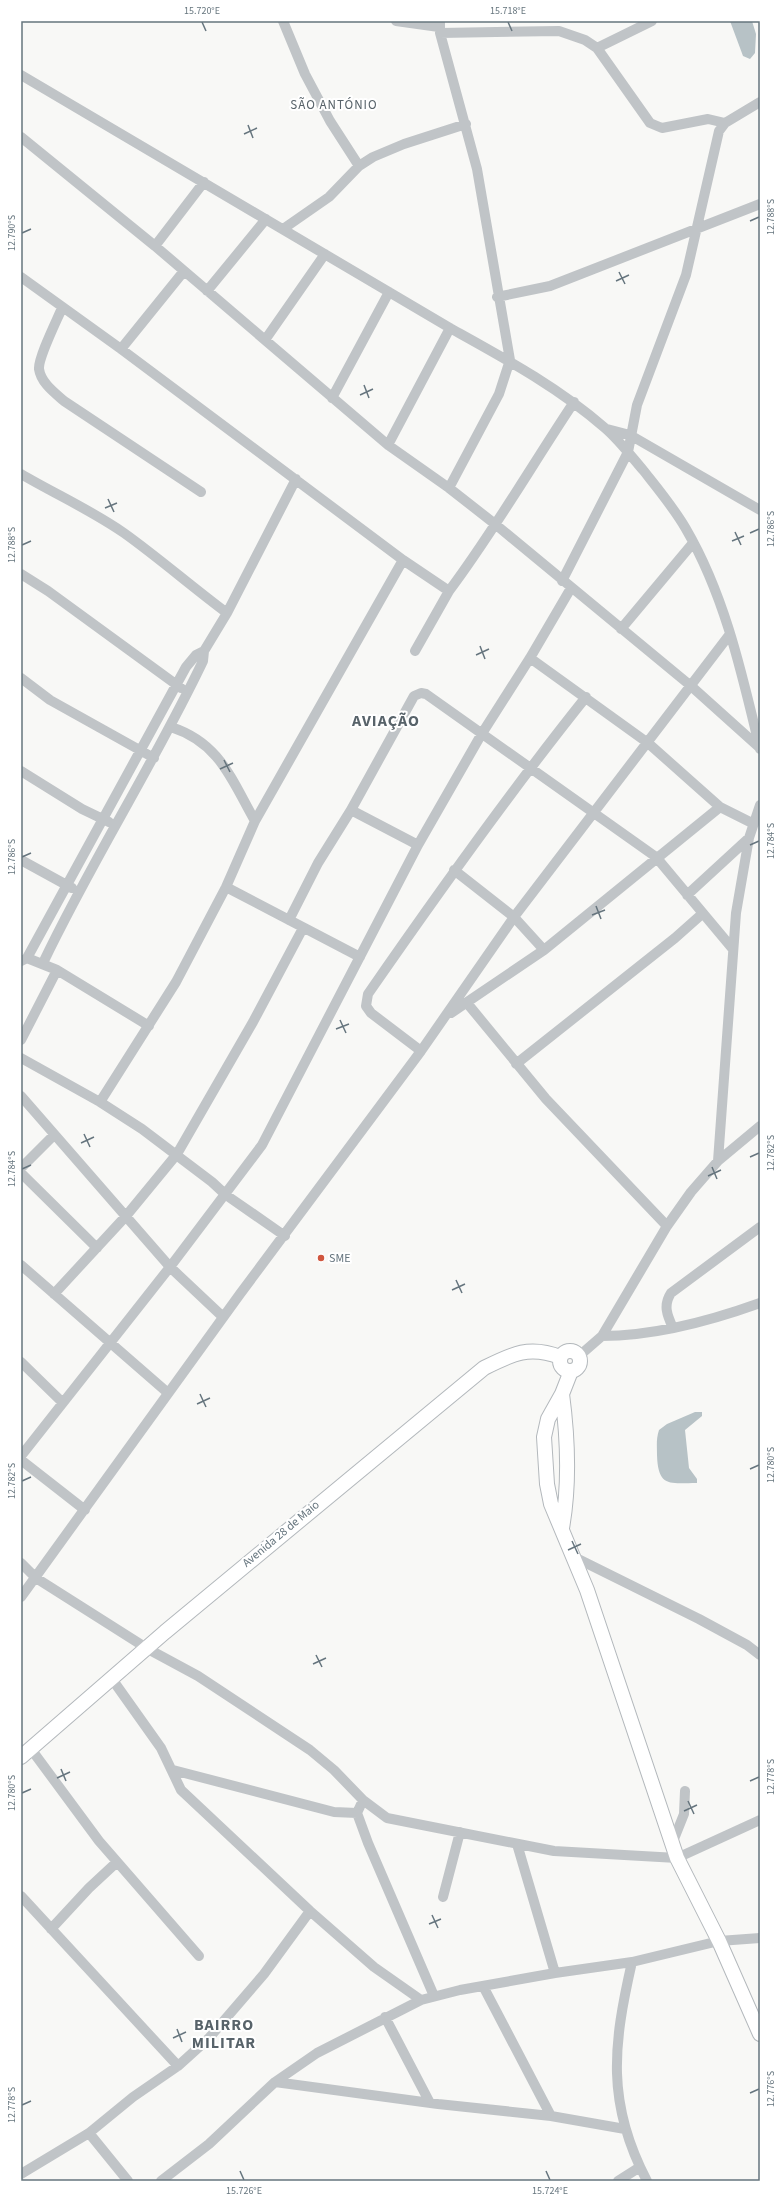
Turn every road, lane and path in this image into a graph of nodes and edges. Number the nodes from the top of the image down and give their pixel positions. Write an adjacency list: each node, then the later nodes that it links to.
1 (283, 21): 11 (street)
2 (396, 21): 4 (street)
3 (652, 21): 5 (street)
4 (440, 27): 5 (street); 9 (street)
5 (597, 48): 8 (street)
6 (21, 75): 12 (street)
7 (760, 102): 8 (street)
8 (725, 123): 16 (street)
9 (466, 124): 11 (street); 23 (street)
10 (21, 137): 17 (street)
11 (359, 166): 15 (street)
12 (204, 182): 14 (street); 17 (street)
13 (760, 204): 16 (street)
14 (266, 219): 15 (street); 21 (street)
15 (283, 229): 18 (street)
16 (697, 229): 23 (street); 32 (street)
17 (155, 246): 19 (street)
18 (325, 254): 22 (street); 26 (street)
19 (184, 271): 21 (street); 27 (street)
20 (21, 277): 24 (street)
21 (207, 291): 26 (street)
22 (389, 292): 25 (street); 29 (street)
23 (497, 297): 28 (street)
24 (62, 308): 27 (street); 38 (street)
25 (450, 328): 28 (street); 33 (street)
26 (264, 340): 29 (street)
27 (121, 349): 36 (street)
28 (510, 360): 30 (street); 37 (street)
29 (332, 398): 33 (street)
30 (574, 402): 31 (street); 40 (street)
31 (606, 429): 32 (street); 34 (street)
32 (630, 435): 34 (street); 39 (street)
33 (388, 445): 37 (street)
34 (628, 452): 41 (street); 44 (street)
35 (21, 474): 47 (street)
36 (296, 480): 42 (street); 47 (street)
37 (449, 488): 40 (street)
38 (201, 492)
39 (760, 510)
40 (495, 524): 44 (street); 46 (street)
41 (693, 543): 48 (street); 49 (street)
42 (403, 560): 46 (street); 71 (street)
43 (21, 574): 54 (street)
44 (562, 580): 45 (street)
45 (571, 588): 48 (street); 52 (street)
46 (448, 591): 51 (street)
47 (228, 612): 50 (street)
48 (621, 629): 55 (street)
49 (730, 634): 55 (street); 61 (street)
50 (204, 651): 54 (street); 56 (street)
51 (415, 651)
52 (530, 658): 57 (street); 59 (street)
53 (21, 678): 62 (street)
54 (176, 685): 56 (street); 62 (street)
55 (691, 686): 60 (street); 61 (street)
56 (188, 691): 58 (street)
57 (586, 697): 60 (street); 64 (street)
58 (171, 727): 63 (street); 71 (street)
59 (481, 735): 64 (street); 68 (street); 75 (street)
60 (648, 743): 67 (street); 69 (street)
61 (760, 749)
62 (140, 751): 63 (street); 70 (street)
63 (154, 758): 73 (street)
64 (530, 768): 69 (street); 78 (street)
65 (21, 771): 70 (street)
66 (760, 805): 72 (street)
67 (720, 807): 72 (street); 76 (street)
68 (351, 810): 75 (street); 85 (street)
69 (595, 812): 76 (street); 84 (street)
70 (103, 819): 73 (street); 79 (street)
71 (255, 821): 80 (street)
72 (754, 824): 74 (street)
73 (116, 826): 81 (street)
74 (749, 838): 82 (street); 87 (street)
75 (418, 845): 89 (street)
76 (656, 857): 82 (street); 88 (street)
77 (21, 860): 79 (street)
78 (454, 870): 84 (street); 97 (street)
79 (67, 884): 81 (street); 90 (street)
80 (226, 887): 85 (street); 95 (street)
81 (78, 892): 91 (street)
82 (687, 895): 83 (street)
83 (702, 914): 87 (street); 99 (street)
84 (514, 918): 88 (street); 94 (street)
85 (289, 920): 86 (street)
86 (303, 928): 89 (street); 104 (street)
87 (732, 948): 105 (street)
88 (544, 950): 93 (street)
89 (360, 957): 108 (street)
90 (24, 959): 91 (street)
91 (43, 963): 92 (street)
92 (57, 970): 95 (street); 96 (street)
93 (467, 1003): 94 (street); 99 (street)
94 (446, 1016): 97 (street)
95 (149, 1026): 101 (street)
96 (21, 1040)
97 (421, 1051): 112 (street)
98 (21, 1058): 101 (street)
99 (516, 1064): 110 (street)
100 (21, 1096): 103 (street)
101 (100, 1102): 104 (street)
102 (760, 1126): 105 (street)
103 (54, 1135): 106 (street); 109 (street)
104 (177, 1154): 108 (street); 109 (street)
105 (718, 1161): 110 (street)
106 (21, 1168)
107 (21, 1173): 113 (street)
108 (226, 1196): 112 (street); 115 (street)
109 (126, 1216): 113 (street); 115 (street)
110 (667, 1226): 120 (street)
111 (760, 1227): 119 (street)
112 (284, 1236): 118 (street)
113 (97, 1248): 116 (street)
114 (21, 1265): 116 (street)
115 (170, 1267): 118 (street); 121 (street)
116 (54, 1294): 121 (street)
117 (760, 1303): 119 (street)
118 (223, 1317): 126 (street)
119 (673, 1328): 120 (street)
120 (602, 1336): 122 (street)
121 (110, 1344): 126 (street); 128 (street)
122 (579, 1356): 123 (street); 125 (street)
123 (560, 1357): 125 (street); 137 (street, Avenida 28 de Maio)
124 (21, 1362): 128 (street)
125 (571, 1371): 127 (street)
126 (168, 1393): 131 (street)
127 (562, 1394): 132 (street); 132 (street)
128 (62, 1402): 129 (street)
129 (21, 1456)
130 (21, 1460): 131 (street)
131 (85, 1510): 135 (street)
132 (562, 1528): 133 (street)
133 (574, 1557): 138 (street); 148 (street)
134 (21, 1563): 135 (street)
135 (36, 1578): 136 (street); 137 (street)
136 (21, 1597)
137 (148, 1649): 139 (street, Avenida 28 de Maio); 143 (street)
138 (760, 1655)
139 (112, 1678): 140 (street, Avenida 28 de Maio); 141 (street)
140 (26, 1753): 150 (street)
141 (173, 1770): 144 (street); 153 (street)
142 (685, 1791): 148 (street)
143 (362, 1800): 144 (street); 146 (street)
144 (357, 1813): 161 (street)
145 (760, 1820): 149 (street)
146 (460, 1832): 147 (street); 151 (street)
147 (517, 1844): 149 (street); 159 (street)
148 (672, 1844): 149 (street)
149 (677, 1858): 156 (street)
150 (117, 1862): 154 (street); 157 (street)
151 (443, 1897)
152 (23, 1901): 154 (street)
153 (310, 1911): 162 (street); 165 (street)
154 (51, 1929): 165 (street)
155 (760, 1938): 156 (street)
156 (719, 1941): 158 (street); 164 (street)
157 (199, 1956)
158 (632, 1962): 159 (street); 169 (street)
159 (555, 1973): 160 (street)
160 (483, 1986): 161 (street); 168 (street)
161 (434, 1996): 162 (street)
162 (421, 2000): 163 (street)
163 (385, 2017): 166 (street); 167 (street)
164 (760, 2034)
165 (178, 2066): 170 (street)
166 (275, 2082): 167 (street); 174 (street)
167 (430, 2103): 168 (street)
168 (551, 2116): 169 (street)
169 (625, 2129): 171 (street)
170 (89, 2133): 172 (street); 173 (street)
171 (640, 2167): 175 (street); 176 (street)
172 (21, 2174)
173 (128, 2181)
174 (161, 2181)
175 (618, 2181)
176 (648, 2181)

